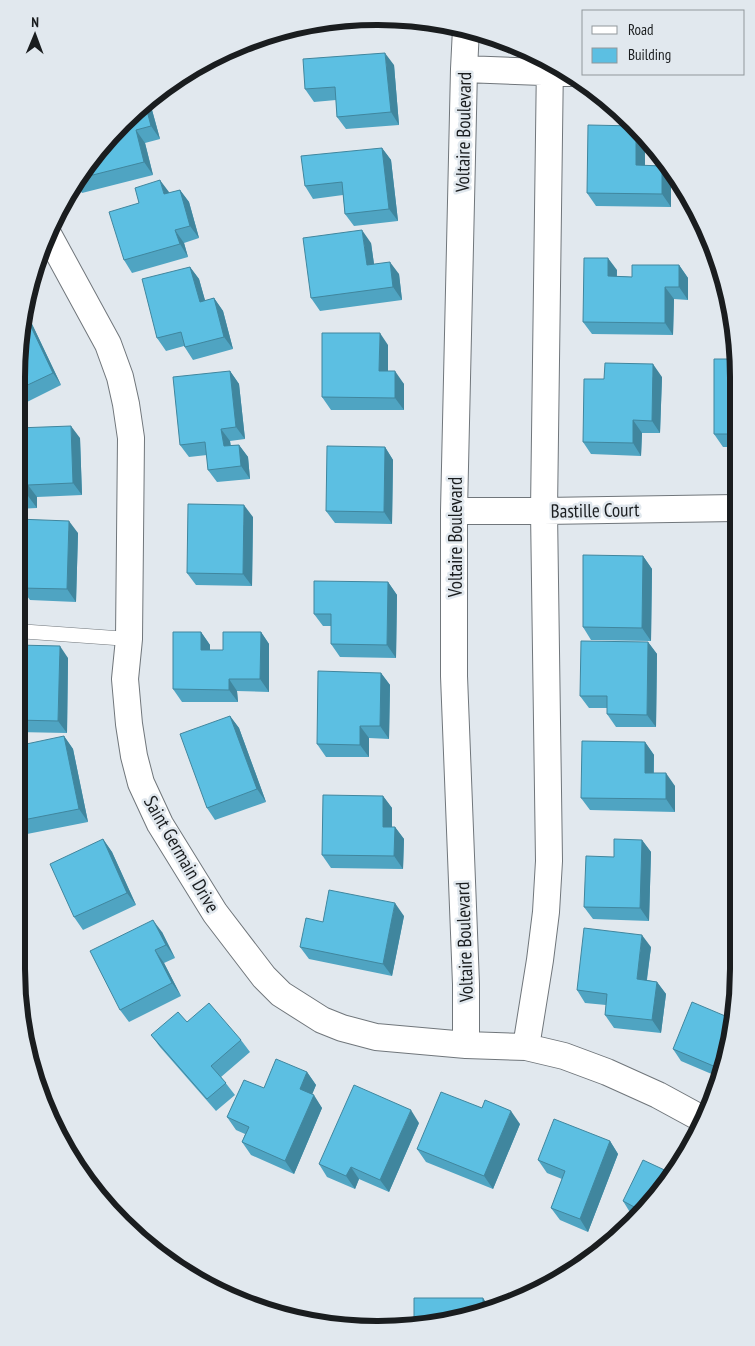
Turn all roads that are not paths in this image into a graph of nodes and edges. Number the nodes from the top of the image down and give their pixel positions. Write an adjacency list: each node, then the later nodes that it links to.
1 (466, 36): 2 (street, Voltaire Boulevard)
2 (464, 69): 3 (street); 7 (street, Voltaire Boulevard)
3 (548, 69)
4 (557, 74): 8 (street)
5 (52, 242): 10 (street, Saint Germain Drive)
6 (730, 508): 8 (street, Bastille Court)
7 (454, 511): 8 (street, Bastille Court); 11 (street, Voltaire Boulevard)
8 (544, 511): 12 (street)
9 (25, 632): 10 (lane)
10 (129, 639): 11 (street, Saint Germain Drive)
11 (466, 1045): 12 (street, Saint Germain Drive)
12 (526, 1047): 13 (street, Saint Germain Drive)
13 (697, 1116)

